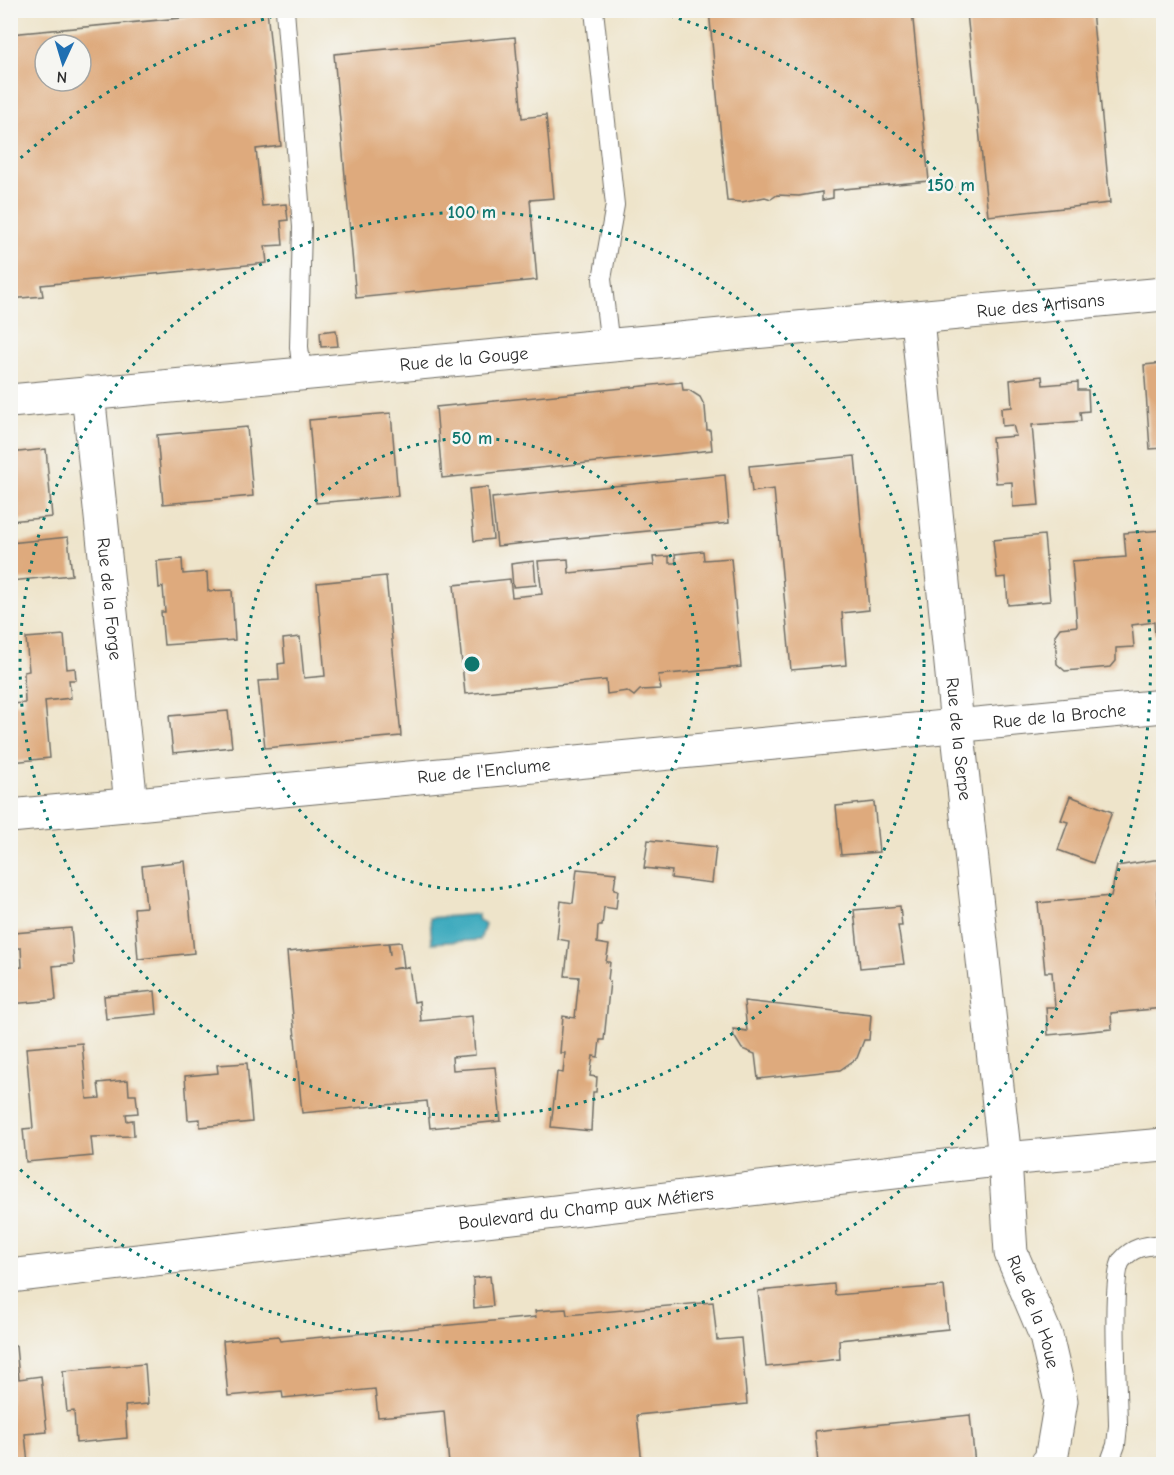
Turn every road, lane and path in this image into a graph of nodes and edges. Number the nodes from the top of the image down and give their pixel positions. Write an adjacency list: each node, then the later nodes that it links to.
1 (285, 10): 6 (lane)
2 (594, 10): 5 (lane)
3 (1164, 294): 4 (street, Rue des Artisans)
4 (917, 319): 5 (street, Rue de la Gouge); 10 (street, Rue de la Serpe)
5 (610, 346): 6 (street, Rue de la Gouge)
6 (302, 373): 7 (street, Rue de la Gouge)
7 (88, 393): 8 (street, Rue de la Gouge); 11 (street, Rue de la Forge)
8 (10, 401)
9 (1164, 705): 10 (street, Rue de la Broche)
10 (957, 724): 11 (street, Rue de l'Enclume); 14 (street, Rue de la Serpe)
11 (131, 804): 12 (street, Rue de l'Enclume)
12 (10, 816)
13 (1164, 1145): 14 (street, Boulevard du Champ aux Métiers)
14 (1005, 1159): 16 (street, Boulevard du Champ aux Métiers); 17 (street, Rue de la Houe)
15 (1164, 1244): 18 (lane)
16 (10, 1276)
17 (1047, 1464)
18 (1109, 1464)

